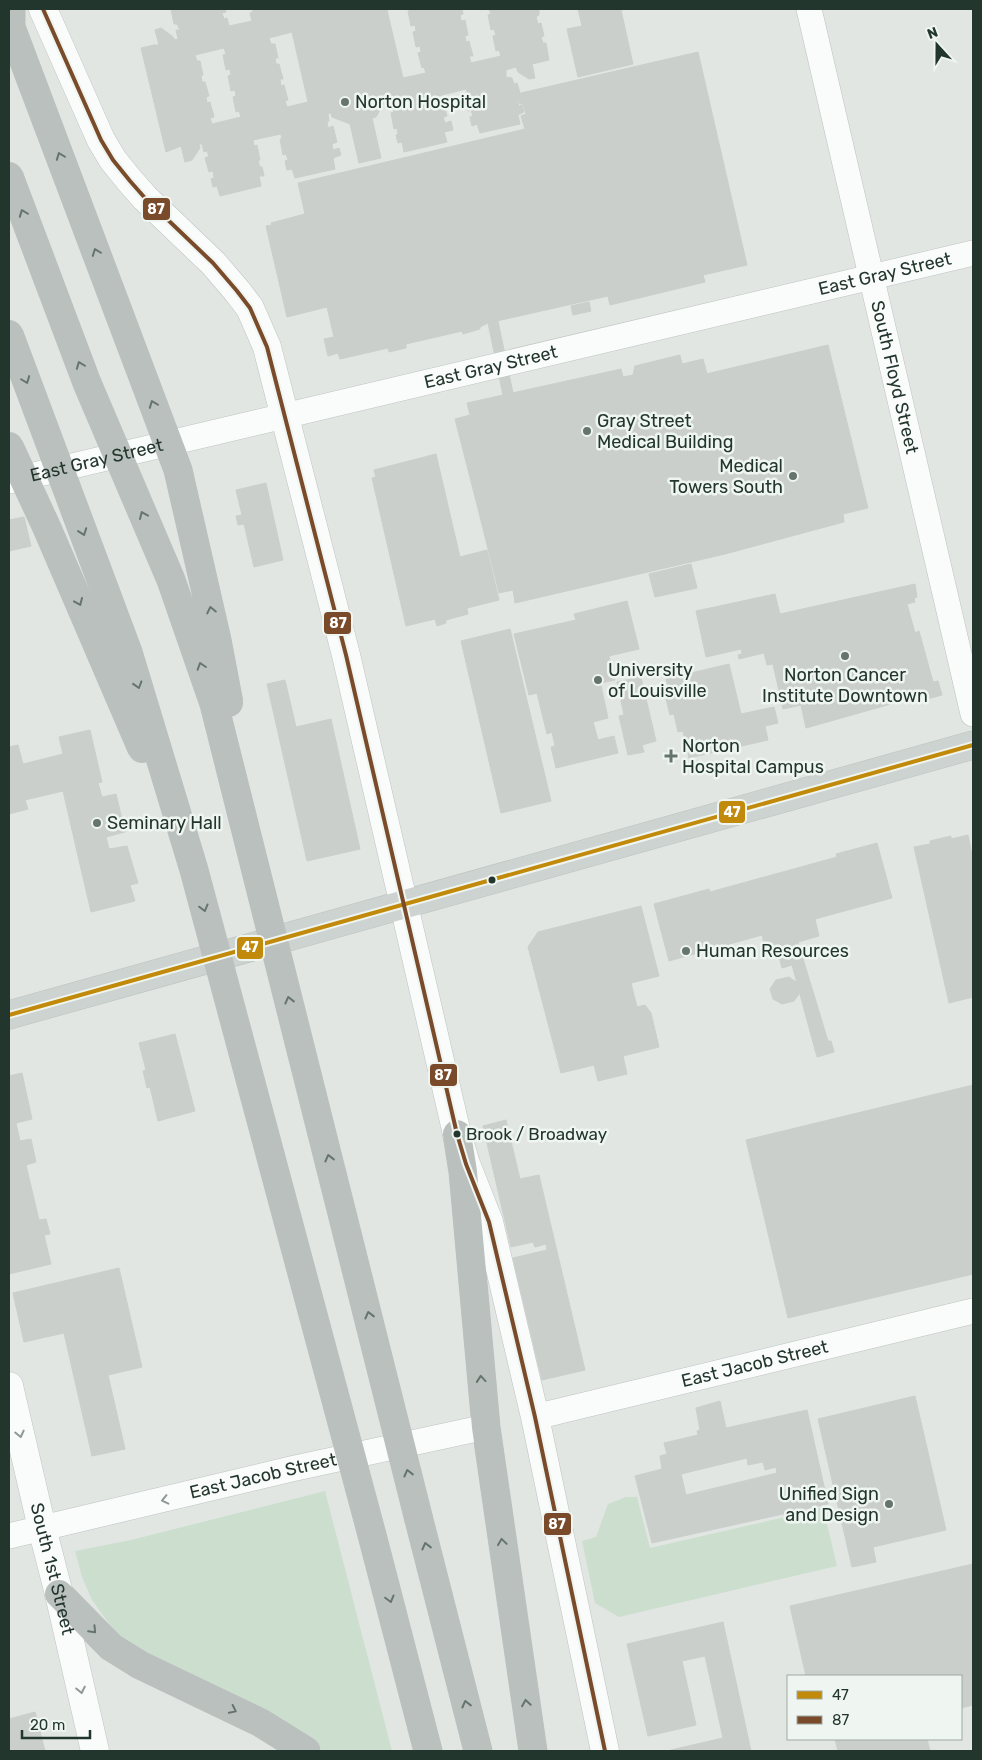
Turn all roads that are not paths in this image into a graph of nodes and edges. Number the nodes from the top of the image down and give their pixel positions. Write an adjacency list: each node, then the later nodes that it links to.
1 (11, 9): 14 (highway, one-way to 1, bridge)
2 (43, 9): 8 (street)
3 (809, 9): 6 (street, South Floyd Street)
4 (9, 176): 14 (highway, one-way to 4, bridge)
5 (973, 253): 6 (street, East Gray Street)
6 (872, 278): 8 (street, East Gray Street); 11 (street, South Floyd Street)
7 (9, 334): 13 (highway, one-way to 13, bridge)
8 (285, 416): 10 (street, East Gray Street); 15 (street)
9 (9, 446): 13 (highway, one-way to 13, bridge)
10 (9, 481)
11 (973, 714)
12 (973, 745): 15 (main road)
13 (194, 870): 16 (highway, one-way to 16, bridge)
14 (263, 899): 29 (highway, one-way to 14, bridge)
15 (403, 904): 16 (main road); 18 (street)
16 (217, 957): 17 (main road); 28 (highway, one-way to 28, bridge)
17 (9, 1015)
18 (458, 1134): 21 (street); 22 (highway, one-way to 18)
19 (973, 1311): 21 (street, East Jacob Street)
20 (9, 1386): 23 (street, South 1st Street, one-way to 23)
21 (535, 1417): 31 (street)
22 (486, 1427): 23 (street, East Jacob Street, one-way to 23); 30 (highway, one-way to 22)
23 (42, 1528): 24 (street, East Jacob Street); 25 (street, South 1st Street)
24 (9, 1536)
25 (59, 1594): 26 (street, South 1st Street, one-way to 26); 27 (highway, one-way to 27)
26 (95, 1751)
27 (306, 1751)
28 (428, 1751)
29 (478, 1751)
30 (533, 1751)
31 (605, 1751)

